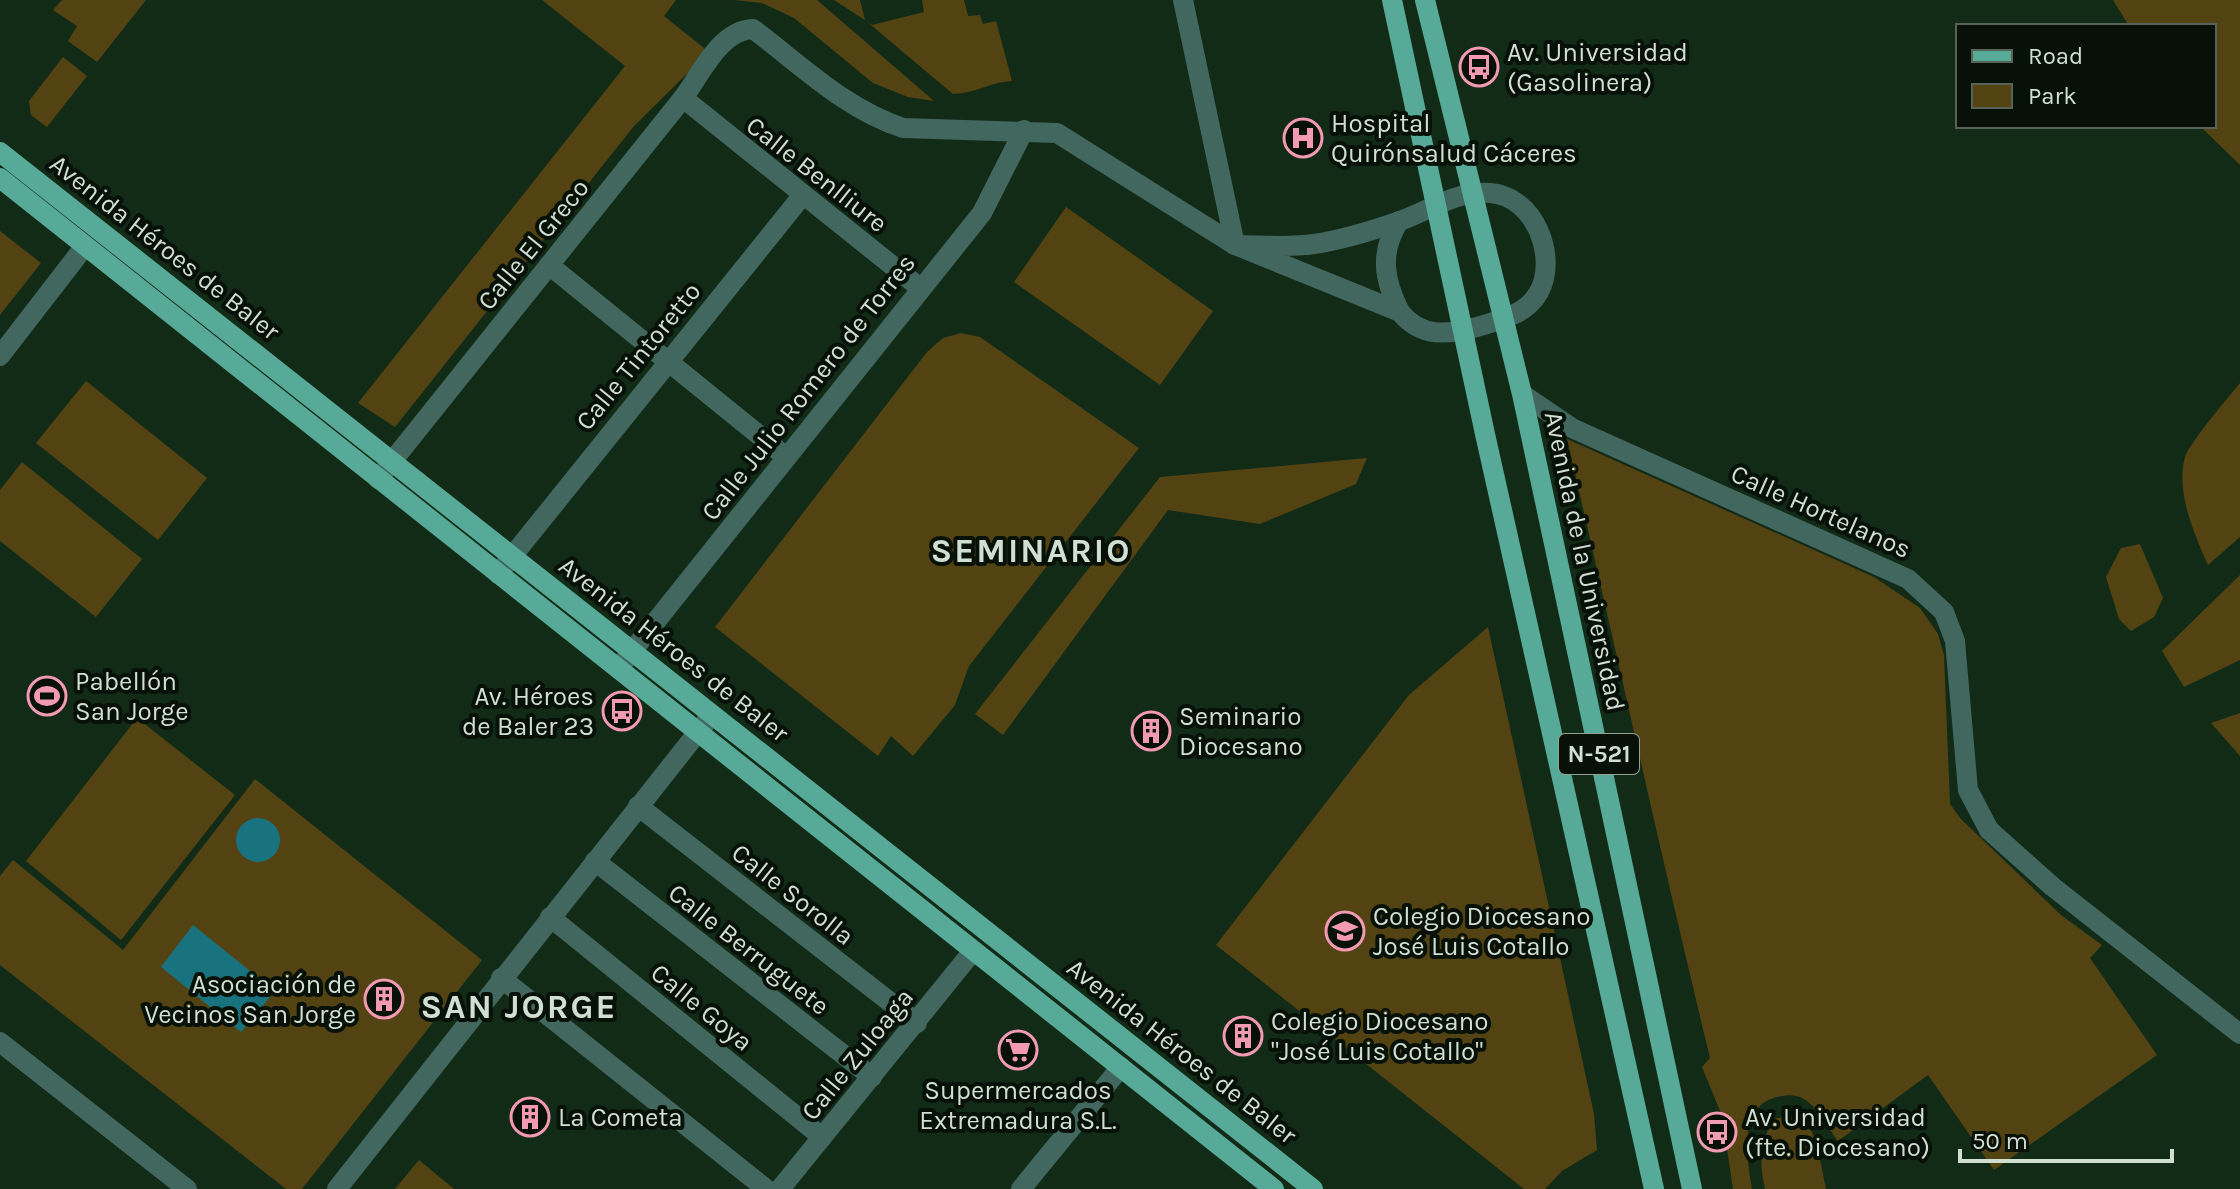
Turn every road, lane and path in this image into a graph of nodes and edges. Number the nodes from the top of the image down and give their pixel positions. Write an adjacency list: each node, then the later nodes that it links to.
1 (1183, 0): 12 (street)
2 (1392, 0): 10 (main road, N-521)
3 (1425, 0): 8 (main road, Avenida de la Universidad / N-521)
4 (683, 98): 5 (street, Calle El Greco); 9 (street, Calle Benlliure); 14 (street, Calle El Greco)
5 (1024, 130): 12 (street); 15 (street, Calle Julio Romero de Torres)
6 (0, 152): 23 (main road, Avenida Héroes de Baler)
7 (0, 178): 13 (main road, Avenida Héroes de Baler)
8 (1472, 195): 10 (street); 17 (main road, Avenida de la Universidad / N-521); 17 (street)
9 (802, 196): 15 (street, Calle Benlliure); 20 (street, Calle Tintoretto)
10 (1437, 203): 11 (street); 18 (main road, N-521)
11 (1399, 221): 12 (street); 16 (street)
12 (1235, 245): 16 (street)
13 (85, 246): 19 (street); 24 (main road, Avenida Héroes de Baler)
14 (549, 265): 20 (street); 23 (street, Calle El Greco)
15 (919, 287): 22 (street, Calle Julio Romero de Torres)
16 (1400, 312): 18 (street)
17 (1503, 320): 18 (street); 21 (main road, Avenida de la Universidad / N-521)
18 (1463, 331): 49 (main road, N-521)
19 (0, 356)
20 (666, 361): 22 (street); 25 (street, Calle Tintoretto)
21 (1522, 394): 37 (street, Calle Hortelanos); 50 (main road, Avenida de la Universidad / N-521)
22 (786, 457): 27 (street, Calle Julio Romero de Torres)
23 (394, 460): 24 (street, Calle El Greco); 25 (main road, Avenida Héroes de Baler)
24 (378, 479): 26 (main road, Avenida Héroes de Baler)
25 (516, 553): 26 (street, Calle Tintoretto); 27 (main road, Avenida Héroes de Baler)
26 (498, 574): 28 (main road, Avenida Héroes de Baler)
27 (633, 649): 28 (street, Calle Julio Romero de Torres); 29 (main road, Avenida Héroes de Baler)
28 (618, 668): 30 (main road, Avenida Héroes de Baler)
29 (713, 713): 30 (street); 48 (main road, Avenida Héroes de Baler)
30 (697, 732): 31 (street); 34 (main road, Avenida Héroes de Baler)
31 (638, 806): 32 (street); 36 (street, Calle Sorolla)
32 (595, 861): 33 (street); 40 (street, Calle Berruguete)
33 (550, 917): 35 (street); 41 (street, Calle Goya)
34 (973, 951): 36 (street, Calle Zuloaga); 39 (main road, Avenida Héroes de Baler)
35 (501, 978): 43 (street); 44 (street)
36 (917, 1023): 40 (street, Calle Zuloaga)
37 (2240, 1034)
38 (0, 1042): 42 (street)
39 (1121, 1067): 46 (street); 47 (main road, Avenida Héroes de Baler)
40 (872, 1077): 41 (street, Calle Zuloaga)
41 (822, 1137): 45 (street, Calle Zuloaga)
42 (187, 1189)
43 (337, 1189)
44 (766, 1189)
45 (780, 1189)
46 (1021, 1189)
47 (1274, 1189)
48 (1313, 1189)
49 (1654, 1189)
50 (1692, 1189)

